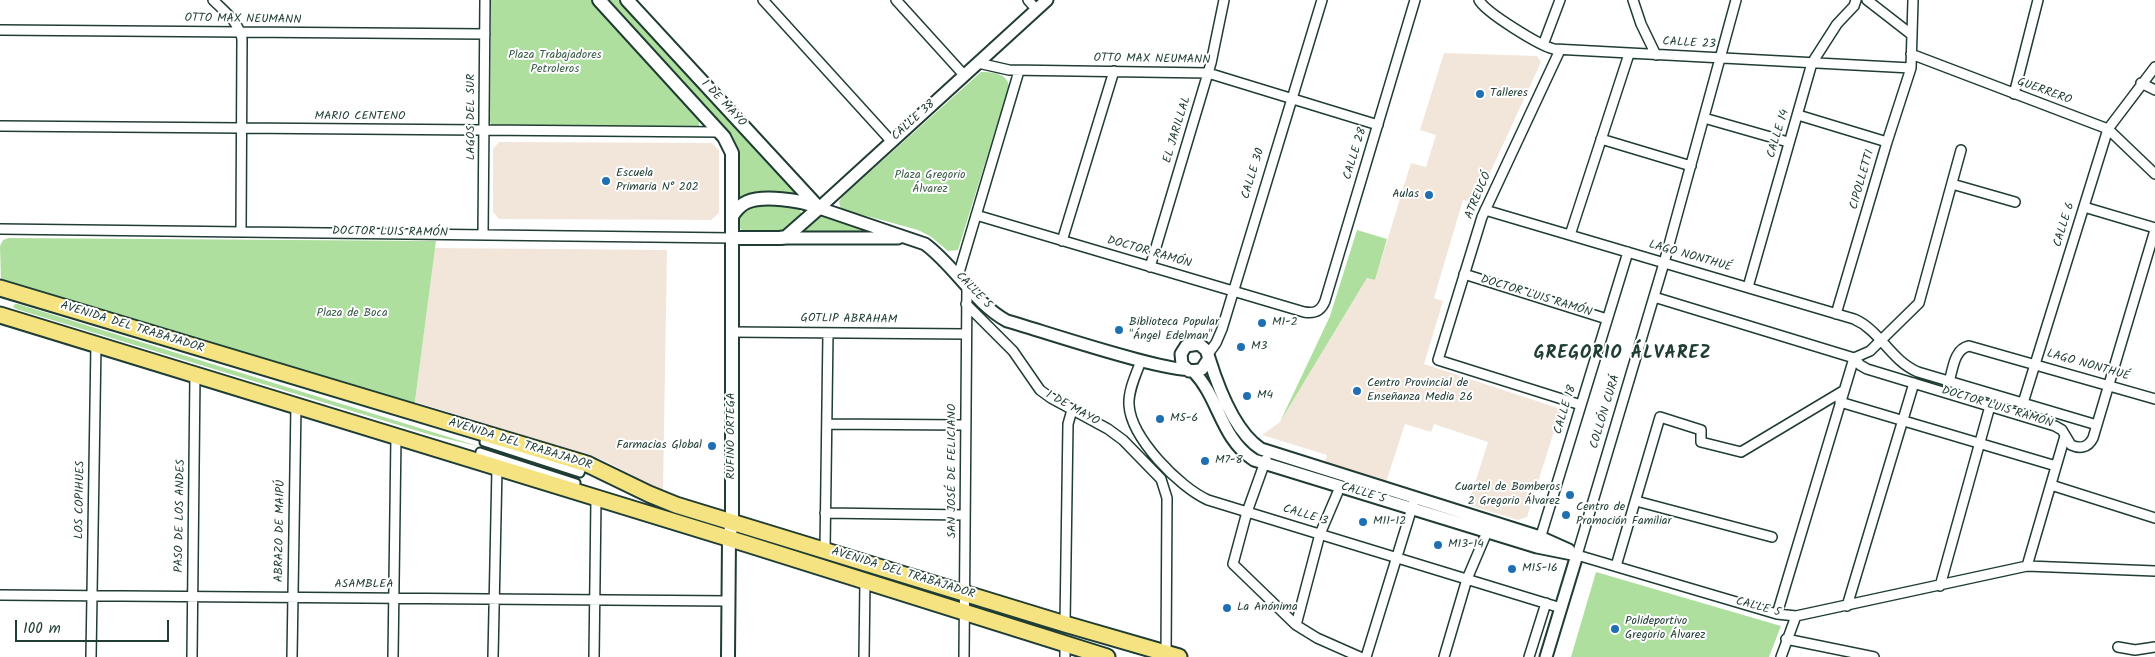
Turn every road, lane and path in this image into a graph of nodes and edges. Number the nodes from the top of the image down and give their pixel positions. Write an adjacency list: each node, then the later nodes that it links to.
1 (213, 0): 22 (street)
2 (485, 0): 23 (street, LAGOS DEL SUR)
3 (599, 0): 50 (main road, 1 DE MAYO)
4 (627, 0): 61 (main road, 1 DE MAYO)
5 (763, 0): 52 (street)
6 (896, 0): 38 (street)
7 (1028, 0): 20 (street)
8 (1047, 0): 20 (street, CALLE 38)
9 (1224, 0): 37 (street, EL JARILLAL)
10 (1322, 0): 42 (street, CALLE 30)
11 (1415, 0): 45 (street, CALLE 28)
12 (1560, 0): 25 (street)
13 (1633, 0): 29 (street)
14 (1736, 0): 30 (street, COLLÓN CURÁ)
15 (1856, 0): 32 (street, CALLE 14)
16 (1867, 0): 24 (street)
17 (1913, 0): 24 (street, CIPOLLETTI)
18 (2038, 0): 41 (street)
19 (1479, 1): 25 (street, CALLE 23)
20 (1036, 10): 31 (street, CALLE 38)
21 (0, 30): 22 (street, OTTO MAX NEUMANN)
22 (241, 32): 23 (street, OTTO MAX NEUMANN); 47 (street)
23 (485, 34): 49 (street, LAGOS DEL SUR)
24 (1912, 35): 28 (street, CIPOLLETTI)
25 (1543, 45): 26 (street, CALLE 23)
26 (1560, 50): 27 (street, CALLE 23); 62 (street, ATREUCÓ)
27 (1628, 54): 29 (street, CALLE 23); 51 (street)
28 (1911, 54): 34 (street, CIPOLLETTI); 41 (street, GUERRERO)
29 (1656, 55): 30 (street, CALLE 23)
30 (1721, 58): 32 (street, CALLE 23); 44 (street, COLLÓN CURÁ)
31 (978, 63): 35 (street, OTTO MAX NEUMANN); 38 (street, CALLE 38)
32 (1812, 63): 34 (street, CALLE 23); 43 (street, CALLE 14)
33 (2155, 67): 39 (street, CALLE 6)
34 (1912, 68): 54 (street, CIPOLLETTI)
35 (1019, 71): 36 (street, OTTO MAX NEUMANN); 63 (street)
36 (1114, 71): 37 (street, OTTO MAX NEUMANN); 73 (street)
37 (1208, 73): 42 (street, OTTO MAX NEUMANN); 76 (street, EL JARILLAL)
38 (964, 75): 52 (street, CALLE 38)
39 (2141, 83): 40 (street); 48 (street, CALLE 6)
40 (2155, 90)
41 (2014, 94): 48 (street, GUERRERO)
42 (1292, 98): 45 (street, OTTO MAX NEUMANN); 82 (street, CALLE 30)
43 (1798, 115): 53 (street, CALLE 14); 54 (street)
44 (1704, 118): 53 (street); 56 (street, COLLÓN CURÁ)
45 (1378, 125): 85 (street, CALLE 28)
46 (0, 126): 47 (street, MARIO CENTENO)
47 (241, 128): 49 (street, MARIO CENTENO); 67 (street)
48 (2108, 129): 57 (street, GUERRERO); 60 (street, CALLE 6)
49 (484, 130): 50 (street, MARIO CENTENO); 68 (street, LAGOS DEL SUR)
50 (720, 132): 64 (main road, 1 DE MAYO)
51 (1601, 139): 56 (street); 69 (street)
52 (892, 142): 61 (street, CALLE 38)
53 (1788, 142): 80 (street, CALLE 14)
54 (1887, 142): 86 (street, CIPOLLETTI)
55 (1961, 150): 58 (street)
56 (1691, 166): 75 (street, COLLÓN CURÁ)
57 (2155, 174)
58 (1952, 184): 59 (street); 92 (street)
59 (2015, 202)
60 (2084, 207): 66 (street); 97 (street, CALLE 6)
61 (819, 208): 64 (main road, CALLE 5); 71 (main road, CALLE 38); 72 (street, CALLE 5)
62 (1485, 210): 69 (street, LAGO NONTHUÉ); 77 (street, ATREUCÓ)
63 (976, 215): 73 (street, DOCTOR RAMÓN); 78 (street)
64 (732, 216): 70 (main road, RUFINO ORTEGA)
65 (0, 229): 67 (street, DOCTOR LUIS RAMÓN)
66 (2155, 229): 102 (street)
67 (241, 232): 68 (street, DOCTOR LUIS RAMÓN)
68 (483, 235): 70 (street, DOCTOR LUIS RAMÓN)
69 (1570, 235): 74 (street, LAGO NONTHUÉ)
70 (732, 238): 71 (main road, DOCTOR LUIS RAMÓN); 89 (main road, RUFINO ORTEGA)
71 (780, 238): 72 (street, CALLE 5)
72 (908, 238): 78 (street, CALLE 5)
73 (1062, 241): 76 (street, DOCTOR RAMÓN)
74 (1628, 252): 75 (street, LAGO NONTHUÉ); 88 (street, CALLE 18)
75 (1664, 263): 80 (street, LAGO NONTHUÉ); 83 (street, COLLÓN CURÁ)
76 (1150, 267): 82 (street, DOCTOR RAMÓN)
77 (1464, 274): 88 (street, DOCTOR LUIS RAMÓN); 108 (street, ATREUCÓ)
78 (958, 276): 79 (street, CALLE 5)
79 (967, 285): 84 (street, SAN JOSÉ DE FELICIANO); 96 (street, CALLE 5)
80 (1748, 287): 86 (street, LAGO NONTHUÉ)
81 (0, 288): 133 (main road, AVENIDA DEL TRABAJADOR)
82 (1233, 291): 85 (street, DOCTOR RAMÓN); 94 (street, CALLE 30)
83 (1654, 297): 95 (street, DOCTOR LUIS RAMÓN); 140 (street, COLLÓN CURÁ)
84 (966, 304): 91 (street, SAN JOSÉ DE FELICIANO); 110 (street, 1 DE MAYO)
85 (1316, 313)
86 (1836, 314): 92 (street, LAGO NONTHUÉ)
87 (0, 315): 93 (main road, AVENIDA DEL TRABAJADOR)
88 (1607, 319): 108 (street, CALLE 18)
89 (731, 332): 90 (street, GOTLIP ABRAHAM); 133 (main road, RUFINO ORTEGA)
90 (828, 333): 91 (street, GOTLIP ABRAHAM); 112 (street)
91 (966, 334): 113 (street, SAN JOSÉ DE FELICIANO)
92 (1882, 341): 95 (street); 100 (street, DOCTOR LUIS RAMÓN)
93 (96, 344): 99 (main road, AVENIDA DEL TRABAJADOR); 150 (street, LOS COPIHUES)
94 (1208, 356): 98 (street, CALLE 30); 98 (street); 120 (street, CALLE 5)
95 (1854, 358): 101 (street, DOCTOR LUIS RAMÓN); 103 (street)
96 (1141, 361): 98 (street, CALLE 5); 129 (street, CALLE 3)
97 (2035, 364): 100 (street, LAGO NONTHUÉ); 102 (street, LAGO NONTHUÉ); 106 (street, CALLE 6)
98 (1191, 371): 121 (street, CALLE 5)
99 (195, 374): 107 (main road, AVENIDA DEL TRABAJADOR); 151 (street, PASO DE LOS ANDES)
100 (1949, 382): 106 (street, DOCTOR LUIS RAMÓN)
101 (1914, 383): 109 (street, DOCTOR LUIS RAMÓN); 111 (street)
102 (2109, 385): 104 (street, LAGO NONTHUÉ); 114 (street)
103 (1843, 391): 105 (street); 127 (street)
104 (2155, 399)
105 (1840, 402): 111 (street); 161 (street)
106 (2023, 403): 114 (street, DOCTOR LUIS RAMÓN)
107 (296, 405): 115 (main road, AVENIDA DEL TRABAJADOR); 152 (street, ABRAZO DE MAIPÚ)
108 (1581, 405): 138 (street, CALLE 18)
109 (1990, 406): 116 (street, DOCTOR LUIS RAMÓN); 118 (street)
110 (1072, 410): 163 (street); 169 (street, 1 DE MAYO)
111 (1903, 421): 118 (street); 158 (street)
112 (826, 424): 113 (street); 130 (street)
113 (965, 424): 131 (street, SAN JOSÉ DE FELICIANO)
114 (2097, 425): 116 (street, DOCTOR LUIS RAMÓN)
115 (396, 436): 123 (main road, AVENIDA DEL TRABAJADOR); 153 (street)
116 (2065, 436): 122 (street)
117 (485, 437): 117 (street)
118 (1980, 444): 122 (street); 147 (street)
119 (480, 452): 119 (street)
120 (1268, 452): 121 (street); 128 (street, CALLE 5)
121 (1264, 464): 125 (street, CALLE 5); 129 (street)
122 (2056, 466): 124 (street)
123 (497, 468): 126 (main road, AVENIDA DEL TRABAJADOR); 154 (street)
124 (2051, 485): 132 (street); 143 (street)
125 (1340, 487): 128 (street, CALLE 5); 135 (street)
126 (596, 498): 137 (main road, AVENIDA DEL TRABAJADOR); 155 (street)
127 (1636, 501): 136 (street); 142 (street)
128 (1414, 504): 134 (street, CALLE 5); 138 (street, CALLE 5); 141 (street)
129 (1247, 512): 135 (street, CALLE 3); 164 (street)
130 (825, 513): 131 (street); 139 (street)
131 (965, 515): 148 (street, SAN JOSÉ DE FELICIANO)
132 (2155, 518)
133 (732, 522): 137 (main road, RUFINO ORTEGA); 139 (main road, AVENIDA DEL TRABAJADOR)
134 (1487, 532): 138 (street, CALLE 5); 145 (street)
135 (1320, 534): 141 (street, CALLE 3); 164 (street)
136 (1772, 537)
137 (729, 539): 146 (main road, AVENIDA DEL TRABAJADOR); 156 (main road, RUFINO ORTEGA)
138 (1539, 542): 140 (street, CALLE 5)
139 (825, 550): 148 (main road, AVENIDA DEL TRABAJADOR)
140 (1577, 555): 142 (street, CALLE 5); 159 (street, COLLÓN CURÁ)
141 (1397, 558): 145 (street, CALLE 3); 181 (street)
142 (1616, 566): 161 (street, CALLE 5)
143 (2027, 566): 144 (street); 147 (street)
144 (2155, 571)
145 (1467, 579): 157 (street, CALLE 3); 182 (street)
146 (865, 581): 160 (main road, AVENIDA DEL TRABAJADOR); 177 (street)
147 (1940, 586): 158 (street)
148 (965, 593): 160 (street, SAN JOSÉ DE FELICIANO); 163 (main road, AVENIDA DEL TRABAJADOR)
149 (0, 595): 150 (street, ASAMBLEA)
150 (92, 595): 151 (street, ASAMBLEA); 170 (street, LOS COPIHUES)
151 (192, 596): 152 (street, ASAMBLEA); 171 (street, PASO DE LOS ANDES)
152 (292, 597): 153 (street, ASAMBLEA); 172 (street, ABRAZO DE MAIPÚ)
153 (393, 598): 154 (street, ASAMBLEA); 173 (street)
154 (494, 599): 155 (street, ASAMBLEA); 174 (street)
155 (595, 600): 156 (street, ASAMBLEA); 175 (street)
156 (729, 601): 176 (main road, RUFINO ORTEGA)
157 (1546, 603): 159 (street, CALLE 3); 183 (street)
158 (1847, 606): 162 (street, CALLE 5)
159 (1561, 608): 184 (street, COLLÓN CURÁ)
160 (965, 613): 168 (main road, AVENIDA DEL TRABAJADOR); 178 (street, SAN JOSÉ DE FELICIANO)
161 (1777, 614): 162 (street, CALLE 5)
162 (1796, 616): 165 (street)
163 (1065, 624): 169 (main road, AVENIDA DEL TRABAJADOR)
164 (1296, 624): 180 (street)
165 (1786, 639): 185 (street); 186 (street)
166 (2118, 647): 167 (street)
167 (2155, 647)
168 (1065, 651): 179 (main road, AVENIDA DEL TRABAJADOR)
169 (1170, 656)
170 (91, 657)
171 (192, 657)
172 (292, 657)
173 (393, 657)
174 (493, 657)
175 (594, 657)
176 (728, 657)
177 (864, 657)
178 (964, 657)
179 (1107, 657)
180 (1360, 657)
181 (1366, 657)
182 (1444, 657)
183 (1529, 657)
184 (1546, 657)
185 (1780, 657)
186 (1874, 657)

